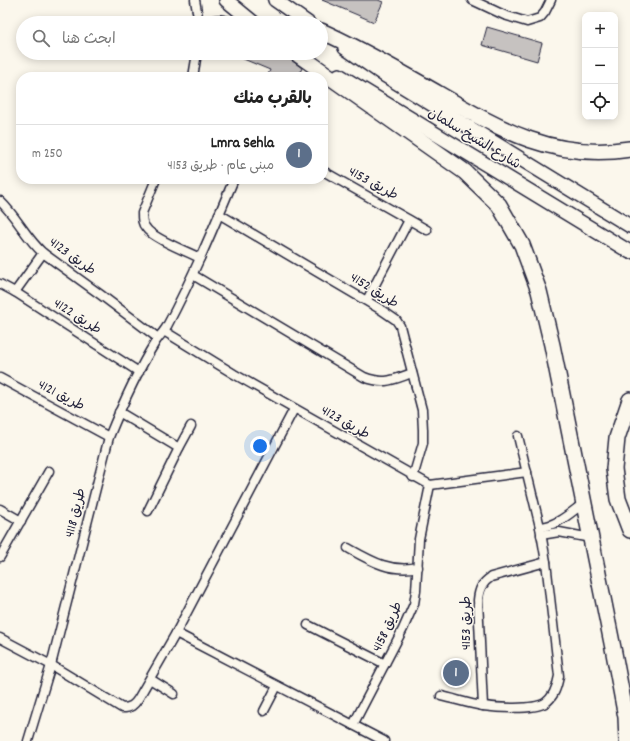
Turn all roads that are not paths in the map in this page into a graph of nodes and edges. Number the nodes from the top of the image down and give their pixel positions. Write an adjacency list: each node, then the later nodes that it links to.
1 (195, 0): 6 (street)
2 (226, 0): 7 (main road)
3 (275, 0): 8 (main road)
4 (472, 0): 5 (street)
5 (551, 0)
6 (198, 16)
7 (245, 16)
8 (298, 16)
9 (328, 35): 17 (highway)
10 (328, 37): 24 (main road, شارع الشيخ سلمان)
11 (196, 60): 14 (street)
12 (306, 60): 15 (highway)
13 (313, 60): 26 (main road, شارع الشيخ سلمان)
14 (194, 72)
15 (323, 72)
16 (328, 76): 49 (highway)
17 (630, 149)
18 (328, 174): 23 (street, طريق 4153)
19 (154, 184): 28 (street)
20 (232, 184): 22 (street)
21 (0, 202): 27 (street, طريق 4123)
22 (219, 214): 28 (street); 32 (street, طريق 4152)
23 (409, 220): 25 (street, طريق 4153); 32 (street)
24 (630, 226)
25 (427, 230)
26 (630, 252)
27 (43, 254): 31 (street); 34 (street, طريق 4123)
28 (200, 258): 29 (street)
29 (193, 275): 33 (street); 36 (street)
30 (0, 284): 31 (street, طريق 4122)
31 (15, 292): 35 (street, طريق 4122)
32 (367, 300): 36 (street, طريق 4152)
33 (164, 332): 34 (street); 39 (street, طريق 4123)
34 (158, 338): 35 (street)
35 (139, 372): 40 (street, طريق 4118)
36 (412, 373): 47 (street, طريق 4152)
37 (0, 378): 42 (street, طريق 4121)
38 (630, 400): 54 (highway)
39 (294, 408): 47 (street, طريق 4123); 62 (street)
40 (119, 412): 42 (street, طريق 4118); 44 (street)
41 (192, 426): 44 (street)
42 (109, 436): 65 (street, طريق 4118)
43 (518, 436): 46 (street)
44 (179, 448): 51 (street)
45 (49, 471): 52 (street)
46 (527, 472): 48 (street); 53 (street)
47 (413, 477): 48 (street, طريق 4123)
48 (430, 485): 60 (street, طريق 4158)
49 (584, 503): 53 (street); 56 (highway)
50 (0, 509): 52 (street)
51 (148, 510)
52 (21, 521): 58 (street)
53 (540, 527): 55 (street)
54 (630, 530)
55 (541, 535): 56 (street); 59 (street)
56 (591, 538): 75 (highway)
57 (348, 548): 60 (street)
58 (0, 558)
59 (546, 562): 70 (street, طريق 4153); 70 (street)
60 (418, 567): 64 (street, طريق 4158)
61 (308, 625): 64 (street)
62 (176, 633): 66 (street); 67 (street)
63 (0, 638): 65 (street)
64 (385, 664): 72 (street, طريق 4158)
65 (51, 665): 66 (street); 73 (street, طريق 4118)
66 (150, 679): 68 (street)
67 (277, 686): 71 (street); 72 (street)
68 (174, 694)
69 (441, 696): 70 (street)
70 (483, 706)
71 (264, 711)
72 (353, 725): 74 (street)
73 (28, 741)
74 (384, 741)
75 (627, 741)

